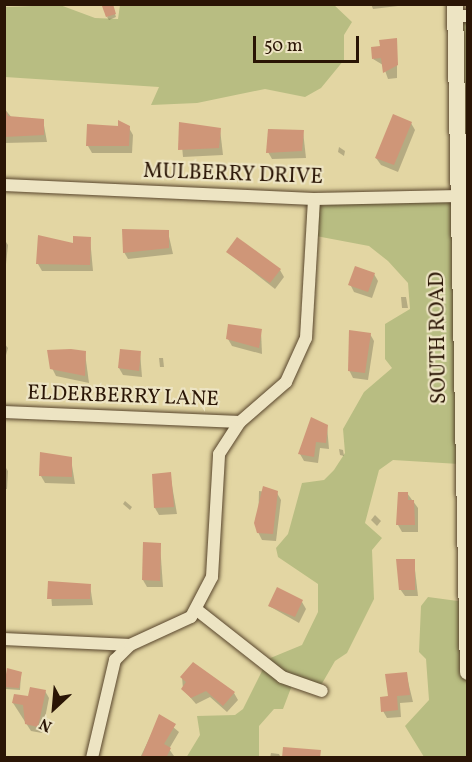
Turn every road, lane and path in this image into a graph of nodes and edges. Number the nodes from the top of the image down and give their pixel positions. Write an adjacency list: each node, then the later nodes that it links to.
1 (459, 12): 3 (street, SOUTH ROAD)
2 (4, 185): 4 (street, MULBERRY DRIVE)
3 (459, 196): 4 (street, MULBERRY DRIVE); 10 (street, SOUTH ROAD)
4 (314, 199): 6 (street)
5 (4, 412): 6 (street, ELDERBERRY LANE)
6 (240, 422): 7 (street)
7 (197, 610): 9 (street); 11 (street)
8 (4, 639): 9 (street)
9 (130, 645): 12 (street)
10 (468, 672)
11 (322, 691)
12 (93, 758)

